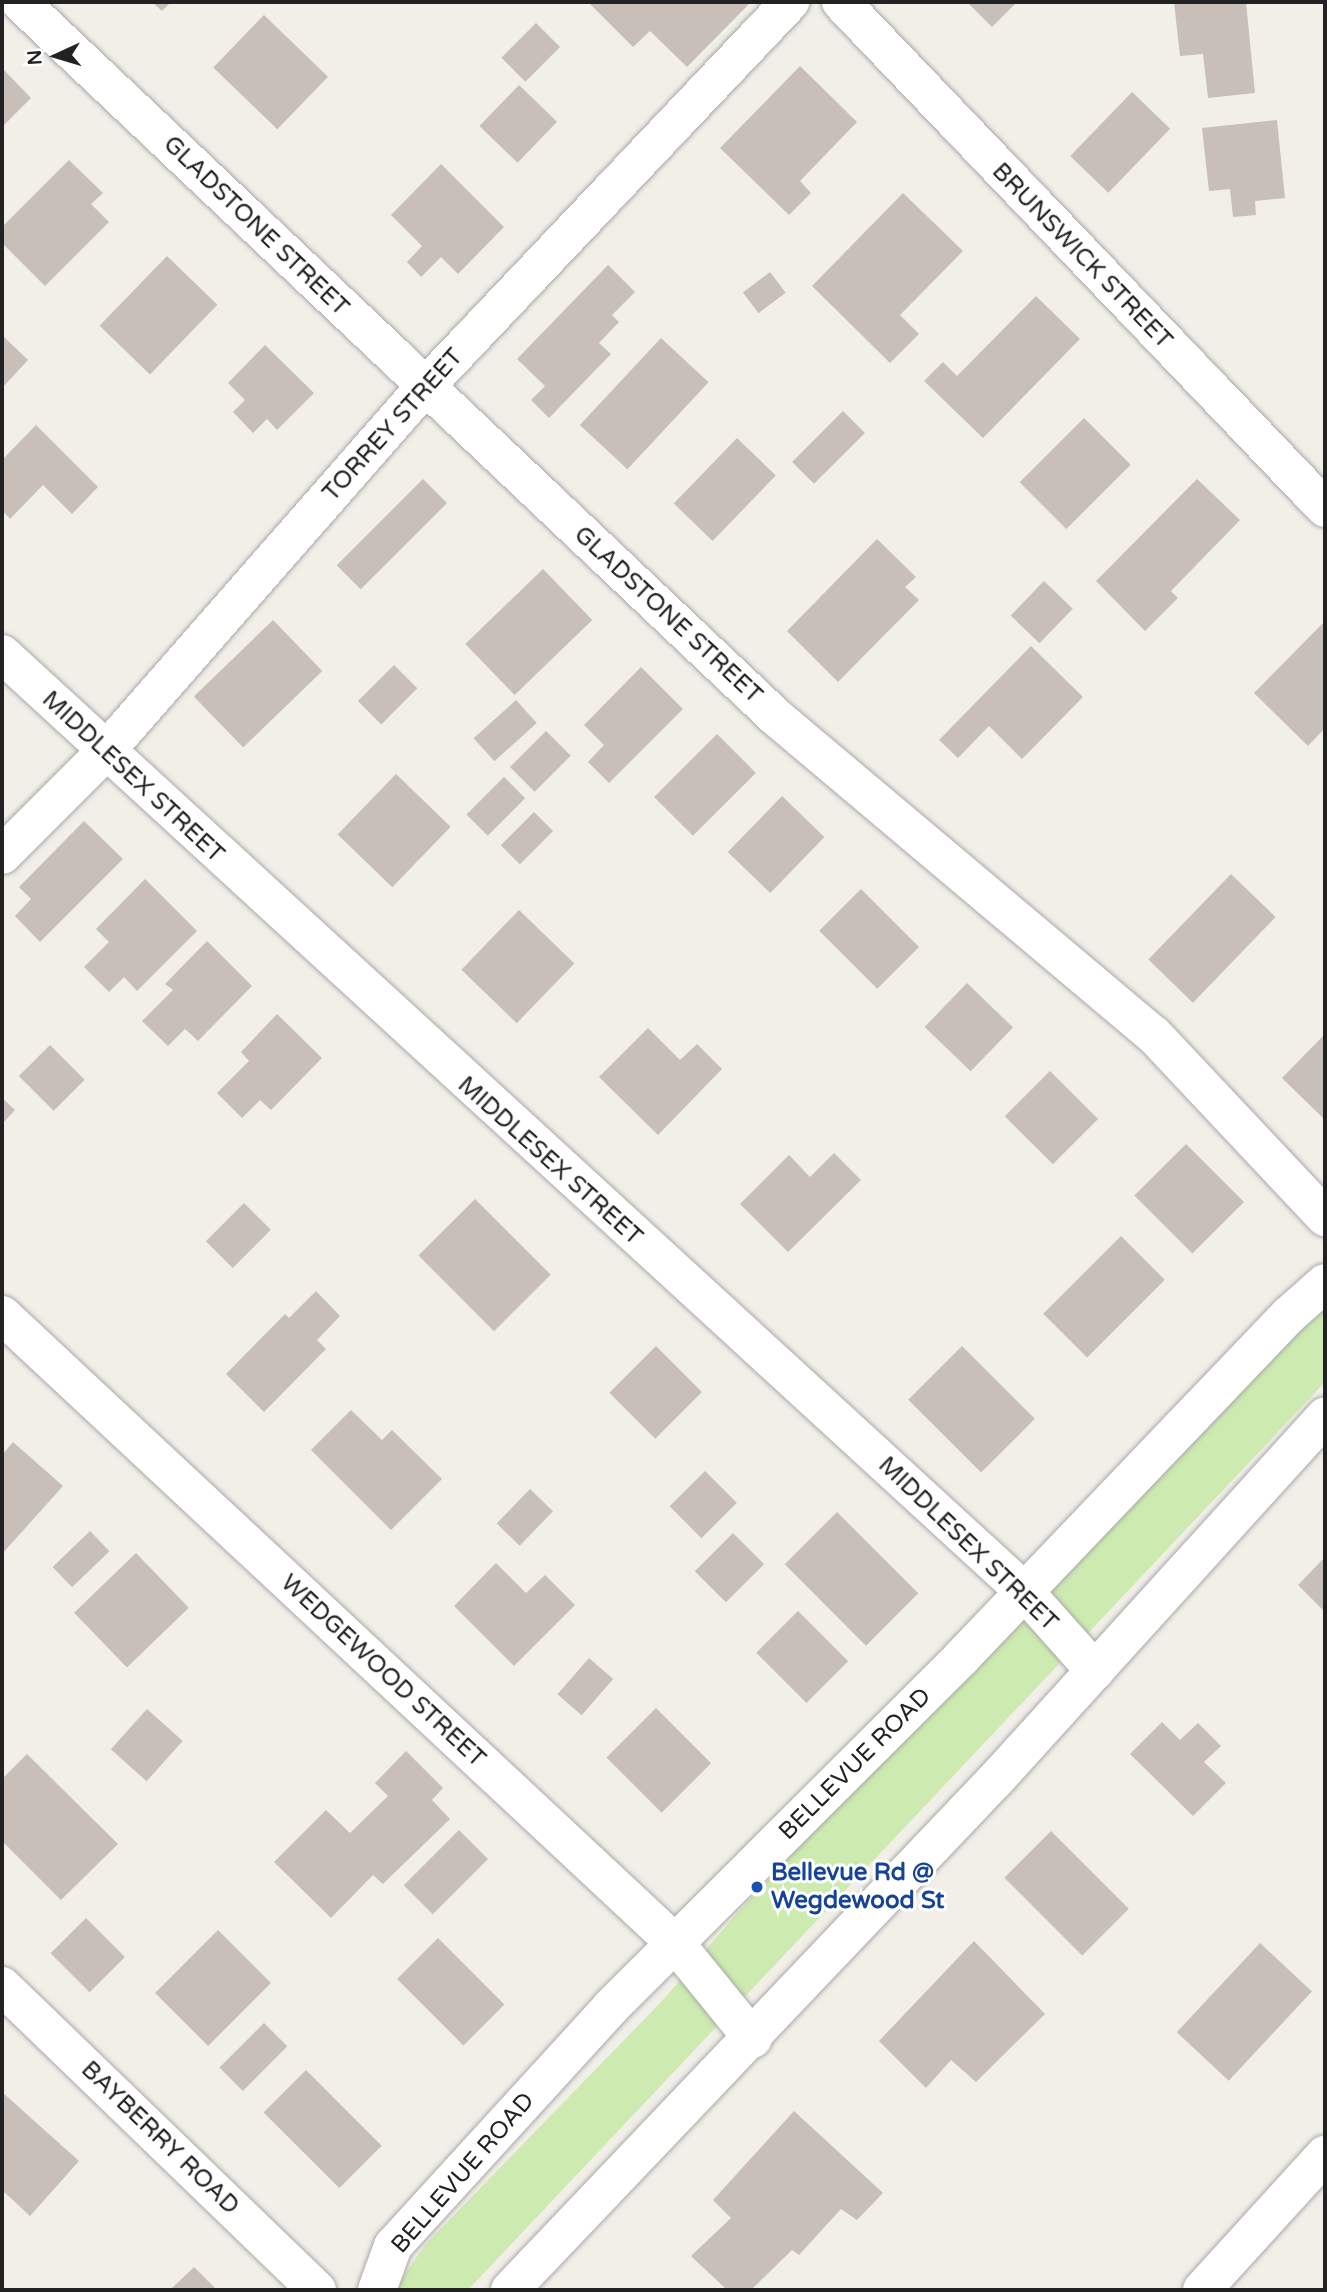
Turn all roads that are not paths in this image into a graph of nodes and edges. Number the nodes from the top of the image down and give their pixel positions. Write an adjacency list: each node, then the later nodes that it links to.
1 (20, 2): 4 (street, GLADSTONE STREET)
2 (790, 2): 4 (street, TORREY STREET)
3 (841, 2): 5 (street, BRUNSWICK STREET)
4 (425, 387): 7 (street, TORREY STREET); 9 (street, GLADSTONE STREET)
5 (1325, 509)
6 (2, 654): 7 (street, MIDDLESEX STREET)
7 (104, 752): 8 (street, TORREY STREET); 13 (street, MIDDLESEX STREET)
8 (2, 855)
9 (1325, 1217)
10 (1325, 1283): 13 (street, BELLEVUE ROAD)
11 (2, 1314): 15 (street, WEDGEWOOD STREET)
12 (1325, 1417): 14 (street)
13 (1024, 1591): 14 (street, MIDDLESEX STREET); 15 (street, BELLEVUE ROAD)
14 (1095, 1671): 17 (street)
15 (676, 1944): 17 (street, WEDGEWOOD STREET); 20 (street, BELLEVUE ROAD)
16 (2, 1986): 19 (street, BAYBERRY ROAD)
17 (753, 2039): 21 (street)
18 (1325, 2155): 22 (street)
19 (317, 2290)
20 (377, 2290)
21 (510, 2290)
22 (1202, 2290)

